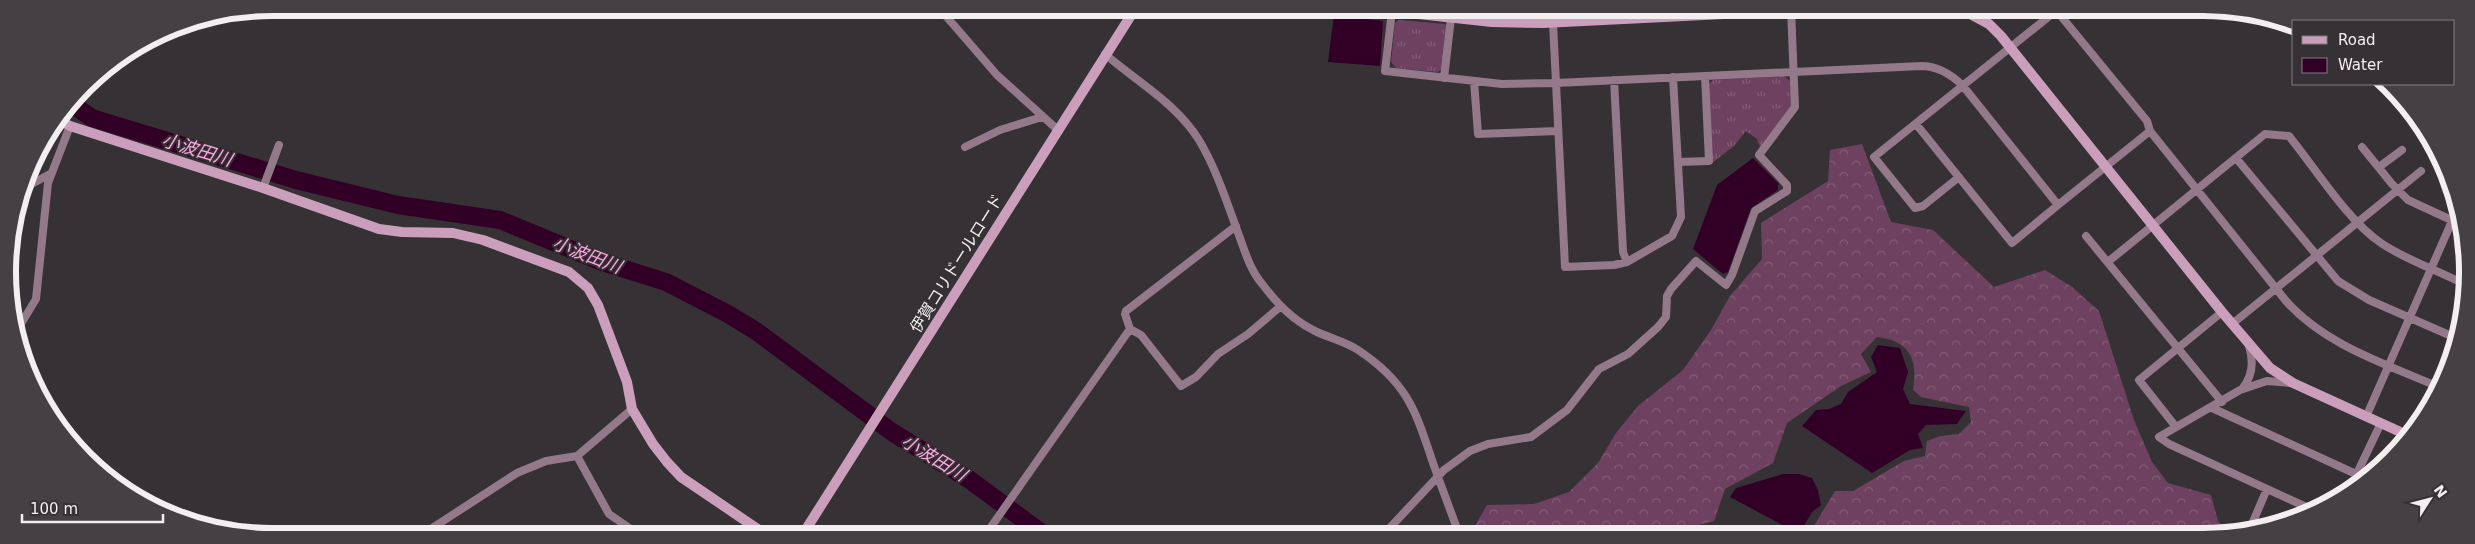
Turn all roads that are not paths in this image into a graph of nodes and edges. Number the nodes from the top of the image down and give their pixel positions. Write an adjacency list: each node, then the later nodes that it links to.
1 (946, 16): 24 (street)
2 (1130, 16): 15 (street, 伊賀コリドールロード)
3 (1391, 16): 19 (street)
4 (1434, 16): 11 (street)
5 (1501, 16): 12 (street)
6 (1681, 16): 13 (street)
7 (1791, 16): 16 (street)
8 (1973, 16): 14 (street)
9 (2050, 16): 14 (street)
10 (2062, 16): 29 (street)
11 (1451, 18): 12 (street); 19 (street)
12 (1501, 22): 13 (street)
13 (1552, 23): 22 (street)
14 (2010, 48): 23 (street); 37 (street)
15 (1105, 54): 27 (street, 伊賀コリドールロード); 49 (street)
16 (1793, 71): 17 (street); 23 (street); 79 (street)
17 (1705, 76): 18 (street); 35 (street)
18 (1673, 77): 20 (street); 35 (street)
19 (1444, 78): 21 (street)
20 (1614, 80): 22 (street); 53 (street)
21 (1474, 81): 22 (street); 28 (street)
22 (1556, 83): 28 (street)
23 (1963, 86): 26 (street); 45 (street)
24 (1042, 117): 27 (street); 31 (street)
25 (66, 123): 39 (street); 42 (street)
26 (1916, 124): 40 (street); 40 (street)
27 (1058, 131): 87 (street, 伊賀コリドールロード)
28 (1557, 131): 53 (street)
29 (2150, 131): 37 (street); 43 (street)
30 (279, 145): 42 (street)
31 (965, 147)
32 (2362, 147): 36 (street)
33 (2402, 150): 36 (street)
34 (2236, 158): 43 (street); 47 (street); 51 (street)
35 (1678, 162): 53 (street)
36 (2379, 166): 44 (street)
37 (2105, 167): 45 (street); 48 (street)
38 (2420, 171): 44 (street)
39 (50, 174): 41 (street); 60 (street)
40 (1959, 177): 45 (street)
41 (33, 183)
42 (265, 185): 72 (street)
43 (2197, 189): 48 (street); 56 (street)
44 (2397, 190): 46 (street); 47 (street)
45 (2058, 205)
46 (2452, 220): 54 (street)
47 (2358, 222): 51 (street); 54 (street)
48 (2152, 225): 52 (street); 58 (street)
49 (1236, 226): 57 (street); 62 (street)
50 (2086, 236): 52 (street)
51 (2316, 256): 56 (street); 59 (street)
52 (2109, 261): 65 (street)
53 (1627, 262)
54 (2432, 268): 55 (street); 59 (street)
55 (2458, 281)
56 (2276, 288): 61 (street); 66 (street)
57 (1281, 306): 62 (street); 79 (street)
58 (2222, 312): 61 (street); 65 (street)
59 (2410, 318): 63 (street); 66 (street)
60 (21, 323)
61 (2232, 324): 64 (street)
62 (1130, 329): 88 (street)
63 (2451, 336)
64 (2249, 345): 67 (street); 69 (street)
65 (2179, 347): 70 (street); 75 (street)
66 (2389, 365): 68 (street); 73 (street)
67 (2293, 383): 69 (street); 73 (street)
68 (2432, 384)
69 (2240, 390): 70 (street)
70 (2222, 402): 71 (street)
71 (2212, 408): 75 (street); 78 (street)
72 (632, 409): 77 (street); 86 (street)
73 (2366, 417): 74 (street)
74 (2381, 423): 76 (street); 78 (street)
75 (2176, 427): 81 (street)
76 (2402, 433)
77 (577, 456): 84 (street); 85 (street)
78 (2356, 474): 80 (street)
79 (1438, 477): 89 (street); 90 (street)
80 (2354, 479)
81 (2267, 489): 82 (street); 83 (street)
82 (2305, 506)
83 (2252, 523)
84 (432, 528)
85 (630, 528)
86 (756, 528)
87 (807, 528)
88 (991, 528)
89 (1390, 528)
90 (1457, 528)

